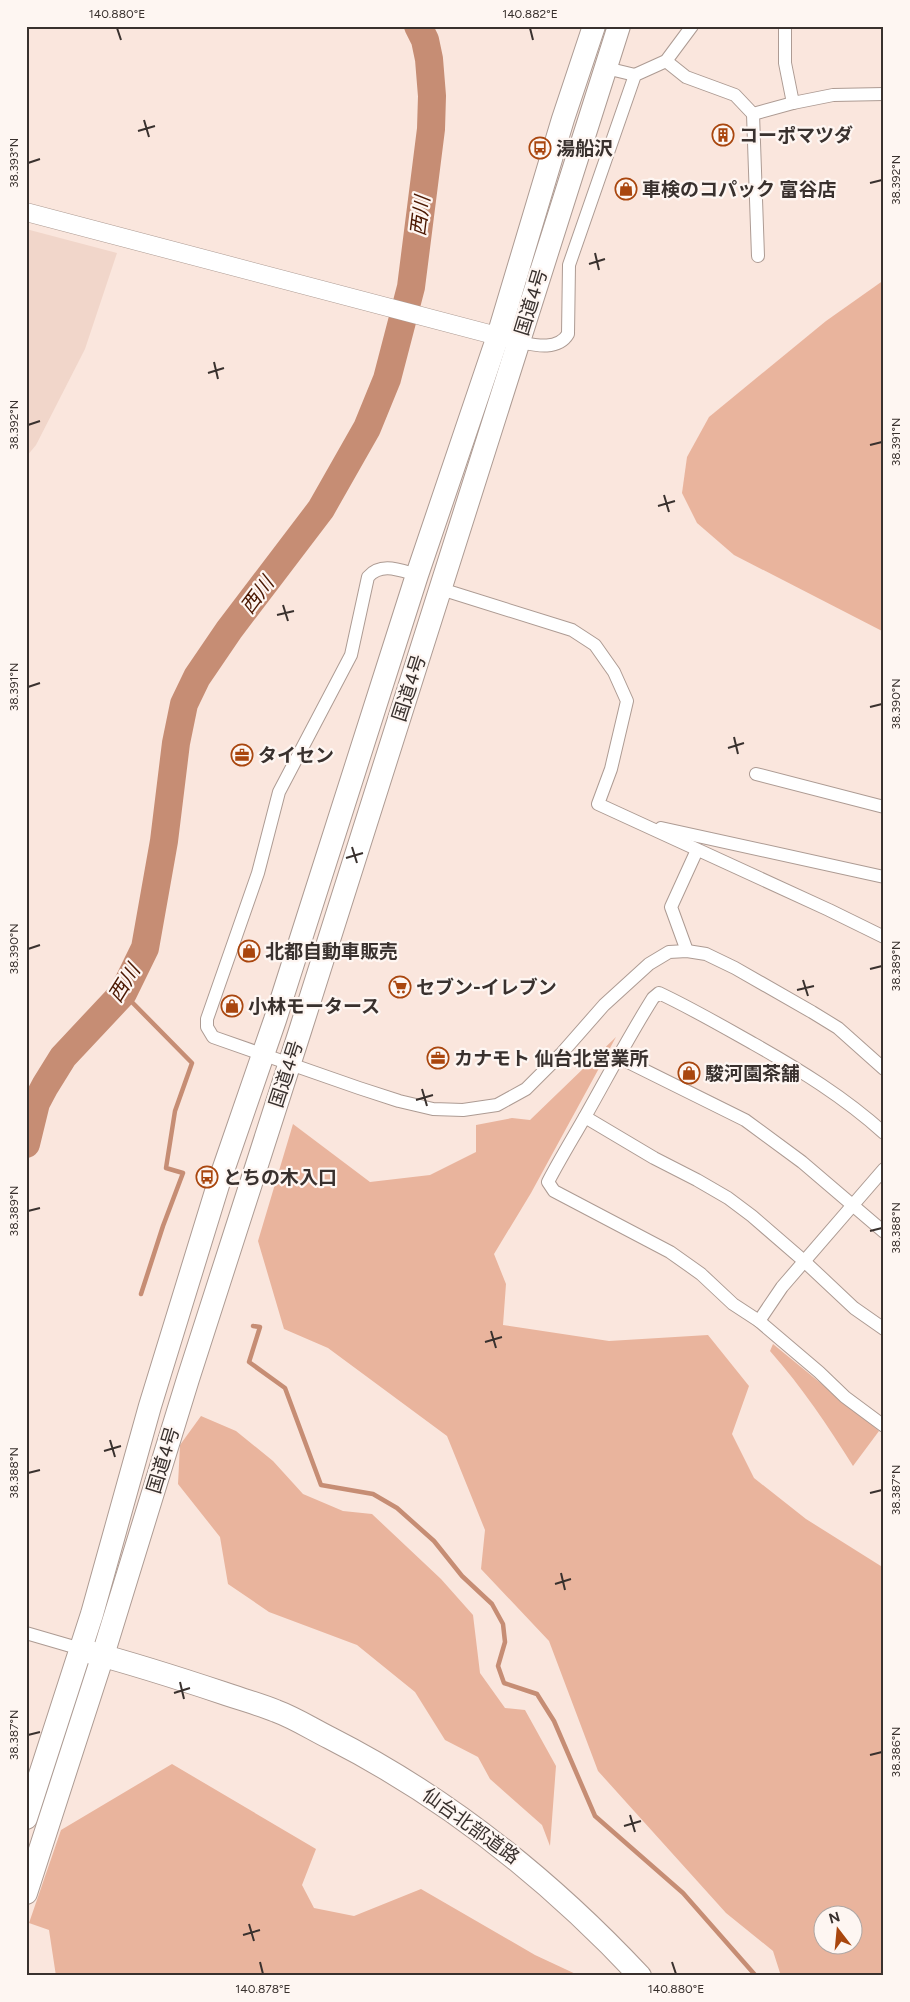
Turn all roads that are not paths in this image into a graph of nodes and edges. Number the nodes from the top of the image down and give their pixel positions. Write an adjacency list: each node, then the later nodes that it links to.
1 (594, 26): 13 (highway, 国道4号)
2 (620, 26): 6 (highway, 国道4号)
3 (692, 26): 5 (street)
4 (785, 26): 9 (street)
5 (666, 61): 7 (street); 10 (street)
6 (606, 68): 7 (street); 13 (highway, 国道4号)
7 (635, 75): 13 (street)
8 (884, 94): 9 (street)
9 (793, 104): 10 (street)
10 (753, 114): 12 (street)
11 (26, 212): 13 (street)
12 (758, 256)
13 (508, 339): 14 (highway, 国道4号); 15 (highway, 国道4号)
14 (417, 575): 23 (highway, 国道4号); 23 (street)
15 (441, 589): 18 (street); 25 (highway, 国道4号)
16 (756, 774): 17 (street)
17 (884, 807)
18 (639, 823): 19 (street); 20 (street)
19 (697, 850): 21 (street); 22 (street)
20 (884, 877)
21 (884, 937)
22 (687, 951): 25 (street); 26 (street)
23 (262, 1055): 25 (street); 37 (highway, 国道4号)
24 (618, 1057): 27 (street); 28 (street); 30 (street)
25 (289, 1065): 37 (highway, 国道4号)
26 (884, 1069)
27 (585, 1117): 32 (street); 33 (street)
28 (884, 1133)
29 (884, 1169): 30 (street)
30 (853, 1205): 31 (street); 32 (street)
31 (884, 1232)
32 (804, 1261): 33 (street); 34 (street)
33 (759, 1321): 35 (street)
34 (884, 1329)
35 (884, 1426)
36 (26, 1633): 37 (street)
37 (92, 1652): 38 (highway, 国道4号); 39 (highway, 国道4号); 40 (highway, 仙台北部道路)
38 (26, 1818)
39 (26, 1893)
40 (640, 1976)

